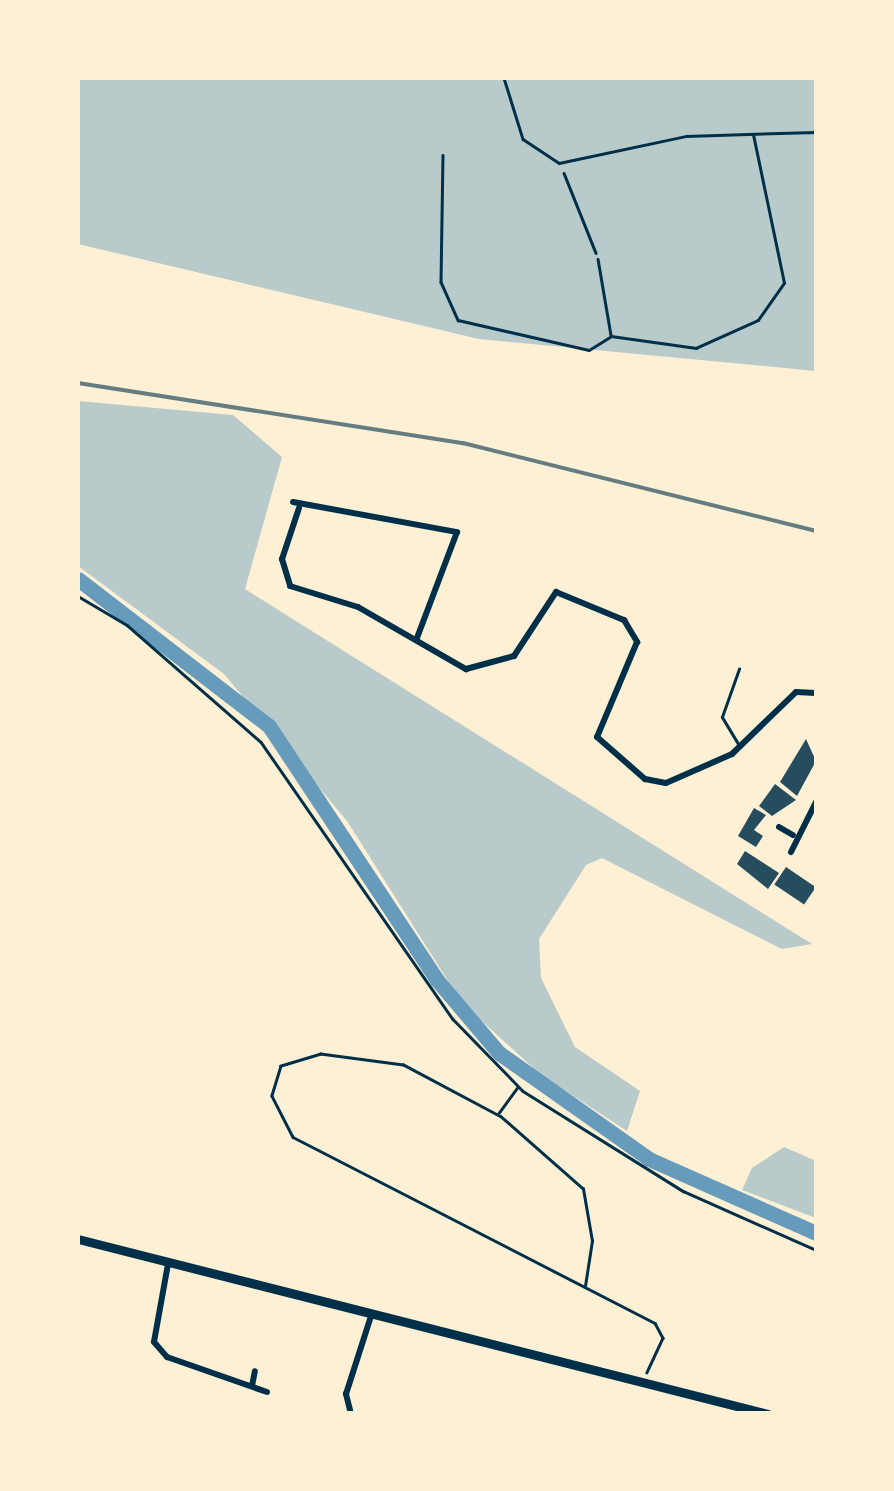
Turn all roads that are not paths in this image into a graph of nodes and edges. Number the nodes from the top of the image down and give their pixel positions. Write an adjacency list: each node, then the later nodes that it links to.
1 (504, 78): 3 (lane)
2 (816, 132): 3 (lane)
3 (753, 135): 6 (lane)
4 (443, 155): 6 (lane)
5 (598, 259): 6 (lane)
6 (612, 336)
7 (417, 638): 7 (street); 10 (street)
8 (739, 669): 10 (lane)
9 (816, 693): 10 (street)
10 (742, 748)
11 (816, 802): 13 (street)
12 (779, 827): 13 (street)
13 (793, 835): 14 (street)
14 (791, 852)
15 (78, 1239): 16 (main road)
16 (168, 1264): 17 (main road); 19 (street)
17 (371, 1316): 21 (street); 22 (main road)
18 (254, 1371): 19 (street)
19 (252, 1386): 20 (street)
20 (267, 1392)
21 (351, 1414)
22 (768, 1414)

